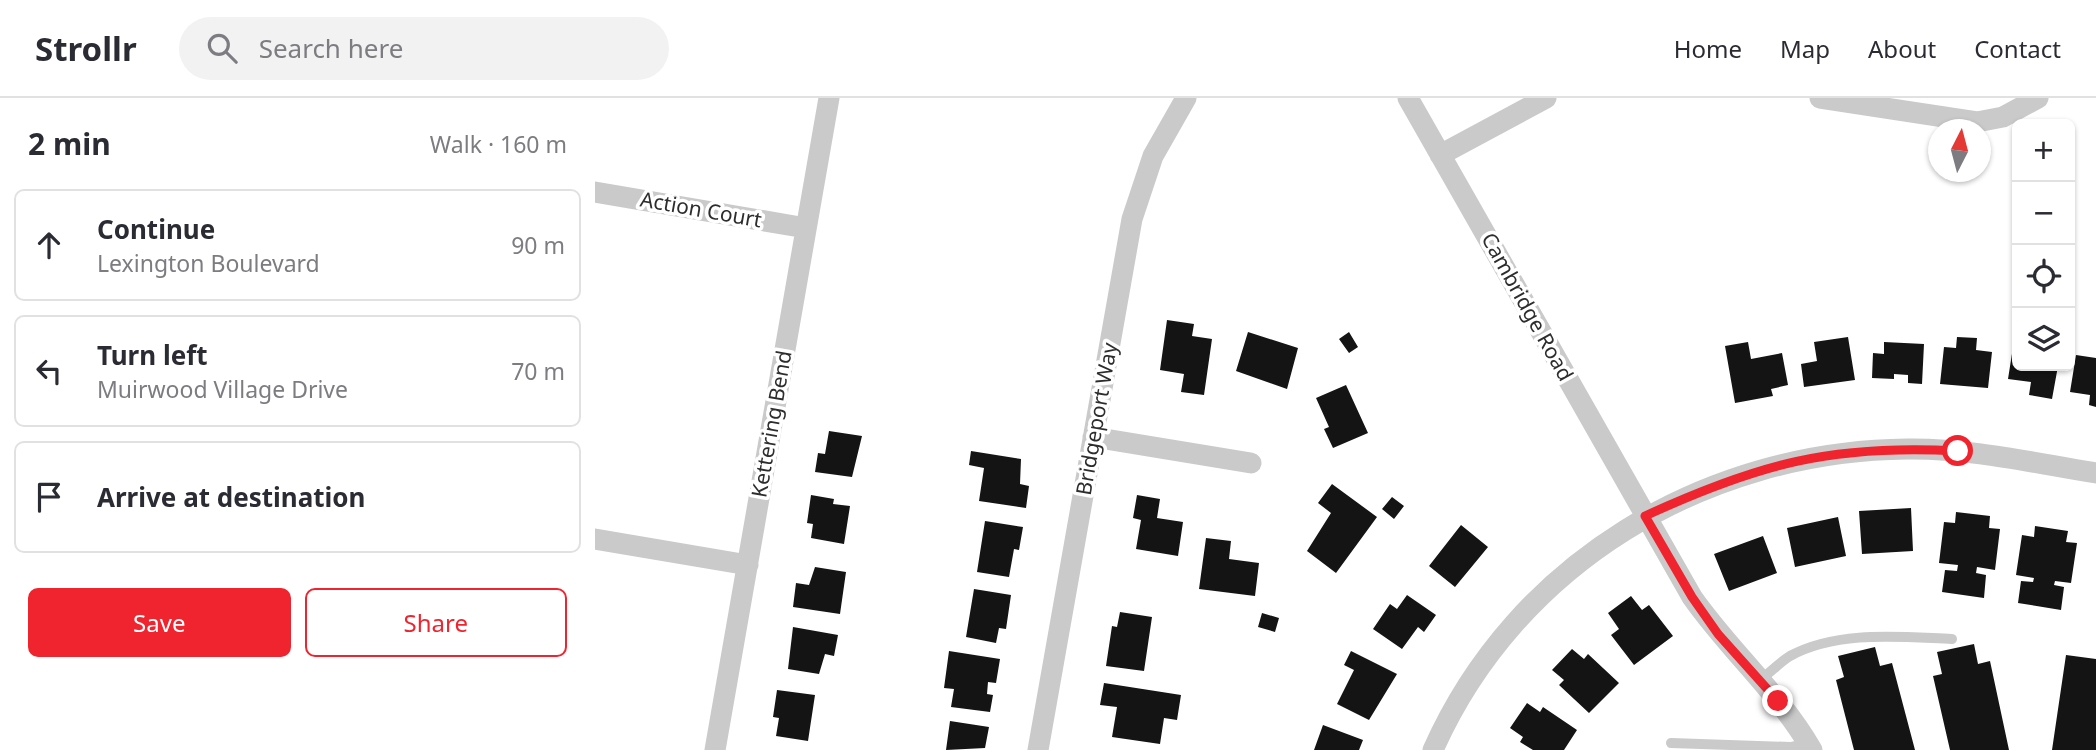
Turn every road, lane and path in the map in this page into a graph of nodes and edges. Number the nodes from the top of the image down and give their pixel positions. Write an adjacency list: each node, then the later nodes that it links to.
1 (829, 98): 9 (street, Kettering Bend)
2 (1186, 98): 10 (street, Bridgeport Way)
3 (1408, 98): 7 (street, Cambridge Road)
4 (1546, 98): 7 (street)
5 (1820, 98): 6 (street)
6 (2038, 98)
7 (1440, 155): 13 (street, Cambridge Road)
8 (595, 192): 9 (street, Action Court)
9 (806, 228): 15 (street, Kettering Bend)
10 (1093, 437): 11 (street); 21 (street, Bridgeport Way)
11 (1251, 463)
12 (2096, 473): 13 (street)
13 (1645, 516): 17 (street, Cambridge Road); 22 (street)
14 (595, 538): 15 (street)
15 (748, 565): 20 (street, Kettering Bend)
16 (1952, 639): 17 (lane)
17 (1760, 680): 19 (street, Cambridge Road)
18 (1671, 743): 19 (lane)
19 (1809, 746)
20 (715, 750)
21 (1038, 750)
22 (1433, 750)

